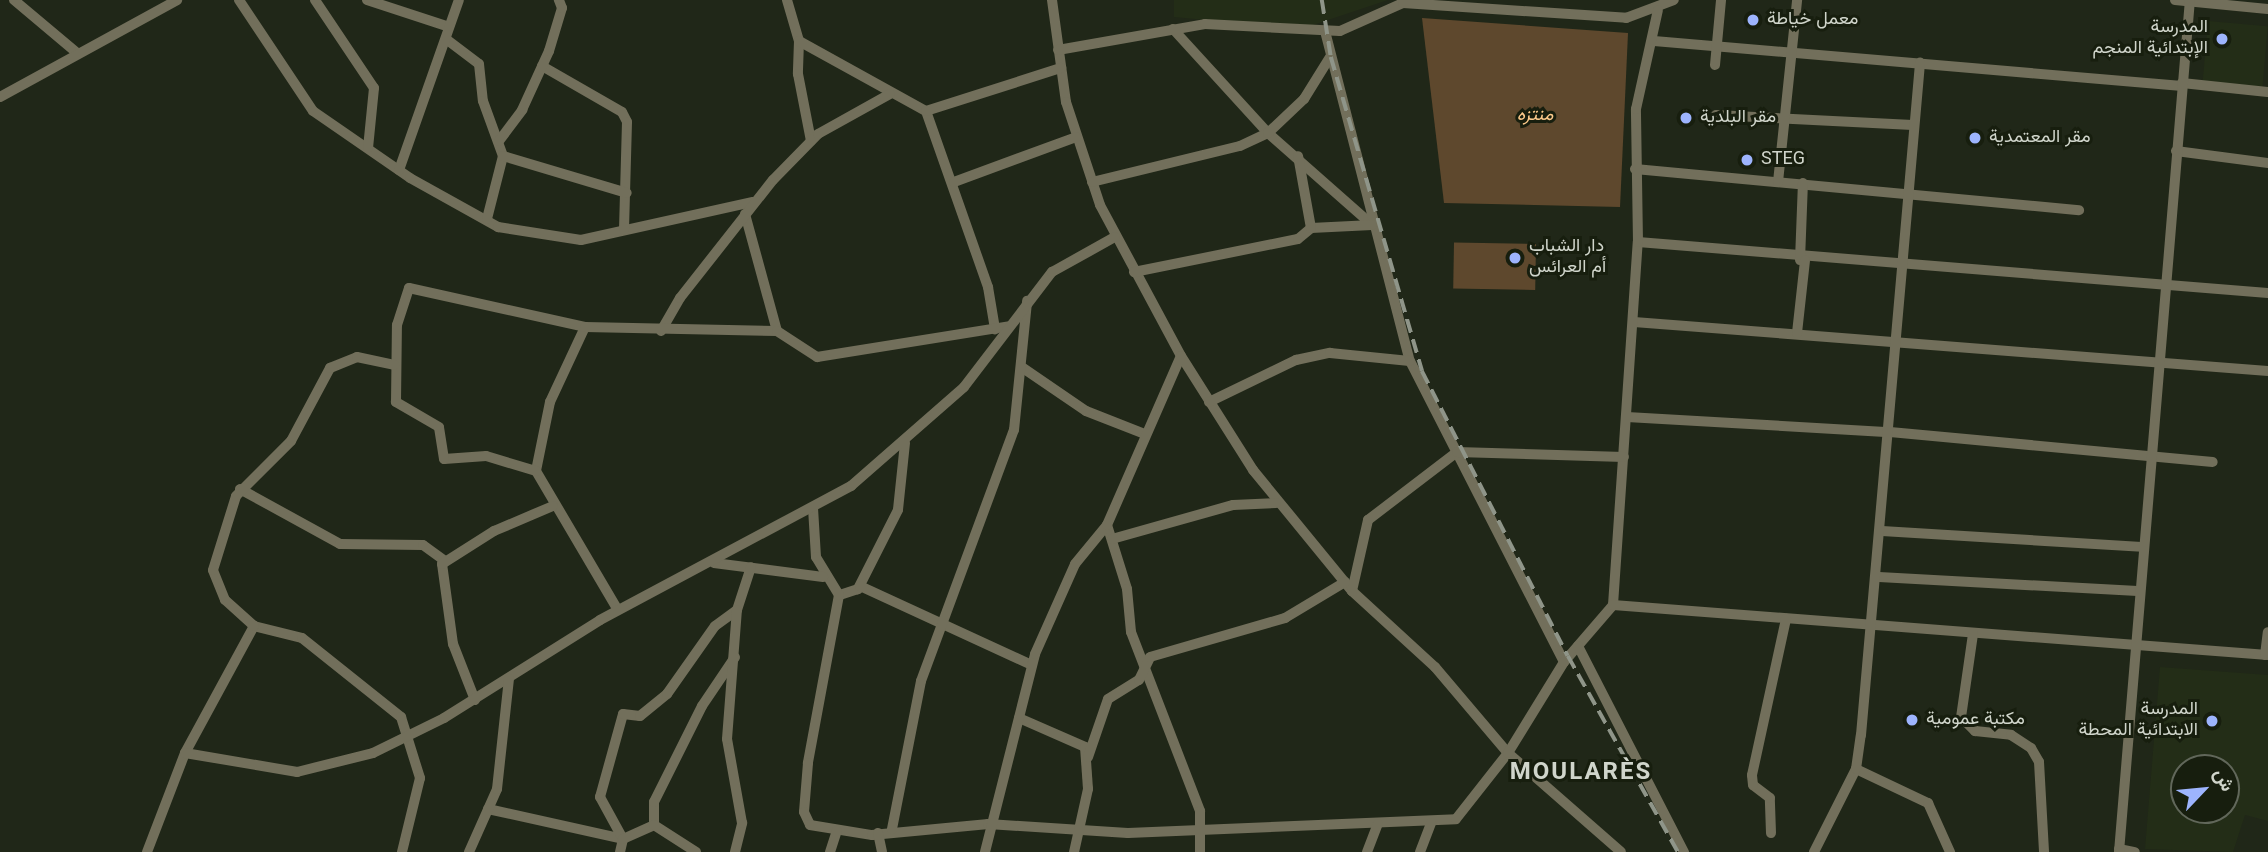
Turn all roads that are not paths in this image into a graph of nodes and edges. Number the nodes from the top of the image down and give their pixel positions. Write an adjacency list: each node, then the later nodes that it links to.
1 (14, 0): 25 (street)
2 (177, 0): 25 (street)
3 (239, 0): 44 (street)
4 (314, 0): 44 (street)
5 (367, 0): 17 (street)
6 (459, 0): 17 (street)
7 (559, 0): 30 (street)
8 (787, 0): 21 (street)
9 (1052, 0): 24 (street)
10 (1674, 0): 16 (street)
11 (1721, 0): 23 (street)
12 (1797, 0): 27 (street)
13 (2175, 0): 14 (street)
14 (2190, 0): 15 (street); 32 (street)
15 (2268, 9)
16 (1658, 10): 19 (street); 22 (street)
17 (449, 27): 20 (street)
18 (1173, 29): 19 (street); 24 (street); 40 (street)
19 (1325, 31): 26 (street)
20 (446, 39): 42 (street); 50 (street)
21 (799, 41): 34 (street); 43 (street)
22 (1654, 41): 23 (street); 49 (street)
23 (1716, 49): 27 (street); 29 (street)
24 (1058, 50): 31 (street)
25 (76, 52): 35 (street)
26 (1330, 57): 40 (street); 61 (street)
27 (1790, 57): 28 (street); 38 (street)
28 (1920, 63): 32 (street); 39 (street)
29 (1715, 65)
30 (542, 66): 42 (street); 56 (street)
31 (1061, 68): 36 (street); 41 (street)
32 (2182, 85): 33 (street); 45 (street)
33 (2268, 92)
34 (890, 94): 36 (street); 43 (street)
35 (0, 97)
36 (926, 111): 51 (street)
37 (1716, 115): 38 (street)
38 (1785, 120): 39 (street); 53 (street)
39 (1913, 125): 55 (street)
40 (1268, 133): 46 (street); 52 (street)
41 (1076, 137): 51 (street); 52 (street)
42 (499, 141): 47 (street)
43 (811, 141): 57 (street)
44 (368, 148): 50 (street)
45 (2176, 152): 48 (street); 69 (street)
46 (1297, 154): 61 (street); 62 (street)
47 (503, 156): 56 (street); 60 (street)
48 (2268, 163)
49 (1635, 169): 53 (street); 65 (street)
50 (399, 170): 60 (street)
51 (954, 182): 75 (street)
52 (1092, 182): 64 (street)
53 (1778, 182): 54 (street)
54 (1803, 183): 55 (street); 66 (street)
55 (1909, 191): 58 (street); 67 (street)
56 (627, 193): 63 (street)
57 (753, 202): 59 (street); 63 (street)
58 (2079, 210)
59 (745, 214): 76 (street); 77 (street)
60 (487, 219): 63 (street)
61 (1372, 225): 62 (street); 81 (street)
62 (1311, 228): 68 (street)
63 (624, 230)
64 (1115, 237): 68 (street); 71 (street)
65 (1638, 242): 66 (street); 72 (street)
66 (1802, 260): 67 (street); 78 (street)
67 (1906, 266): 69 (street); 79 (street)
68 (1134, 272): 80 (street)
69 (2162, 284): 70 (street); 82 (street)
70 (2268, 293)
71 (1027, 299): 73 (street); 84 (street)
72 (1634, 322): 78 (street); 87 (street)
73 (1010, 326): 75 (street); 90 (street)
74 (585, 327): 76 (street); 83 (street); 95 (street)
75 (995, 329): 77 (street)
76 (661, 331): 77 (street)
77 (777, 331)
78 (1797, 333): 79 (street)
79 (1900, 340): 82 (street); 88 (street)
80 (1181, 356): 86 (street); 89 (street)
81 (1410, 361): 86 (street); 91 (street)
82 (2160, 361): 85 (street); 92 (street)
83 (394, 365): 95 (street); 96 (street)
84 (1023, 368): 89 (street); 116 (street)
85 (2268, 371)
86 (1209, 402): 97 (street)
87 (1627, 416): 88 (street); 93 (street)
88 (1890, 432): 92 (street); 101 (street)
89 (1142, 433): 100 (street)
90 (905, 443): 99 (street); 109 (street)
91 (1457, 452): 93 (street); 110 (street); 126 (street)
92 (2148, 456): 94 (street); 103 (street)
93 (1624, 457): 113 (street)
94 (2213, 462)
95 (536, 471): 98 (street)
96 (240, 489): 104 (street); 118 (street)
97 (1276, 503): 102 (street); 110 (street)
98 (553, 506): 104 (street); 115 (street)
99 (813, 508): 105 (street); 107 (street)
100 (1107, 525): 102 (street); 127 (street)
101 (1882, 531): 103 (street); 108 (street)
102 (1112, 539): 128 (street)
103 (2142, 547): 111 (street)
104 (444, 560): 130 (street)
105 (714, 562): 106 (street); 115 (street)
106 (751, 567): 107 (street); 114 (street)
107 (823, 577): 112 (street)
108 (1879, 577): 111 (street); 119 (street)
109 (860, 586): 112 (street); 116 (street)
110 (1348, 587): 128 (street); 134 (street)
111 (2138, 591): 122 (street)
112 (839, 595): 145 (street)
113 (1613, 605): 117 (street); 123 (street)
114 (737, 610): 125 (street); 148 (street)
115 (618, 611): 129 (street)
116 (941, 618): 127 (street); 143 (street)
117 (1786, 619): 119 (street); 147 (street)
118 (254, 626): 132 (street); 133 (street)
119 (1875, 627): 121 (street); 136 (street)
120 (2268, 632): 124 (street)
121 (1973, 634): 122 (street); 167 (street)
122 (2136, 645): 124 (street); 149 (street)
123 (1578, 646): 126 (street); 164 (street)
124 (2267, 655)
125 (735, 657): 141 (street); 155 (street)
126 (1563, 662): 134 (street)
127 (1032, 665): 131 (street)
128 (1144, 665): 135 (street); 144 (street)
129 (509, 679): 130 (street); 137 (street)
130 (475, 700): 132 (street)
131 (1018, 718): 135 (street); 139 (street)
132 (411, 734): 133 (street); 151 (street)
133 (185, 753): 150 (street)
134 (1508, 753): 138 (street); 163 (street)
135 (1088, 757): 142 (street)
136 (1856, 769): 165 (street); 166 (street)
137 (488, 808): 148 (street); 152 (street)
138 (1431, 823): 140 (street); 162 (street)
139 (988, 824): 142 (street); 143 (street); 158 (street)
140 (1378, 824): 144 (street); 161 (street)
141 (654, 825): 148 (street); 154 (street)
142 (1079, 827): 144 (street); 159 (street)
143 (892, 829): 146 (street)
144 (1202, 830): 160 (street)
145 (837, 831): 146 (street); 156 (street)
146 (878, 833): 157 (street)
147 (1771, 833)
148 (623, 839): 153 (street)
149 (2119, 850): 168 (street)
150 (147, 852)
151 (402, 852)
152 (469, 852)
153 (620, 852)
154 (696, 852)
155 (735, 852)
156 (830, 852)
157 (882, 852)
158 (985, 852)
159 (1074, 852)
160 (1200, 852)
161 (1367, 852)
162 (1420, 852)
163 (1621, 852)
164 (1684, 852)
165 (1814, 852)
166 (1950, 852)
167 (2044, 852)
168 (2135, 852)

